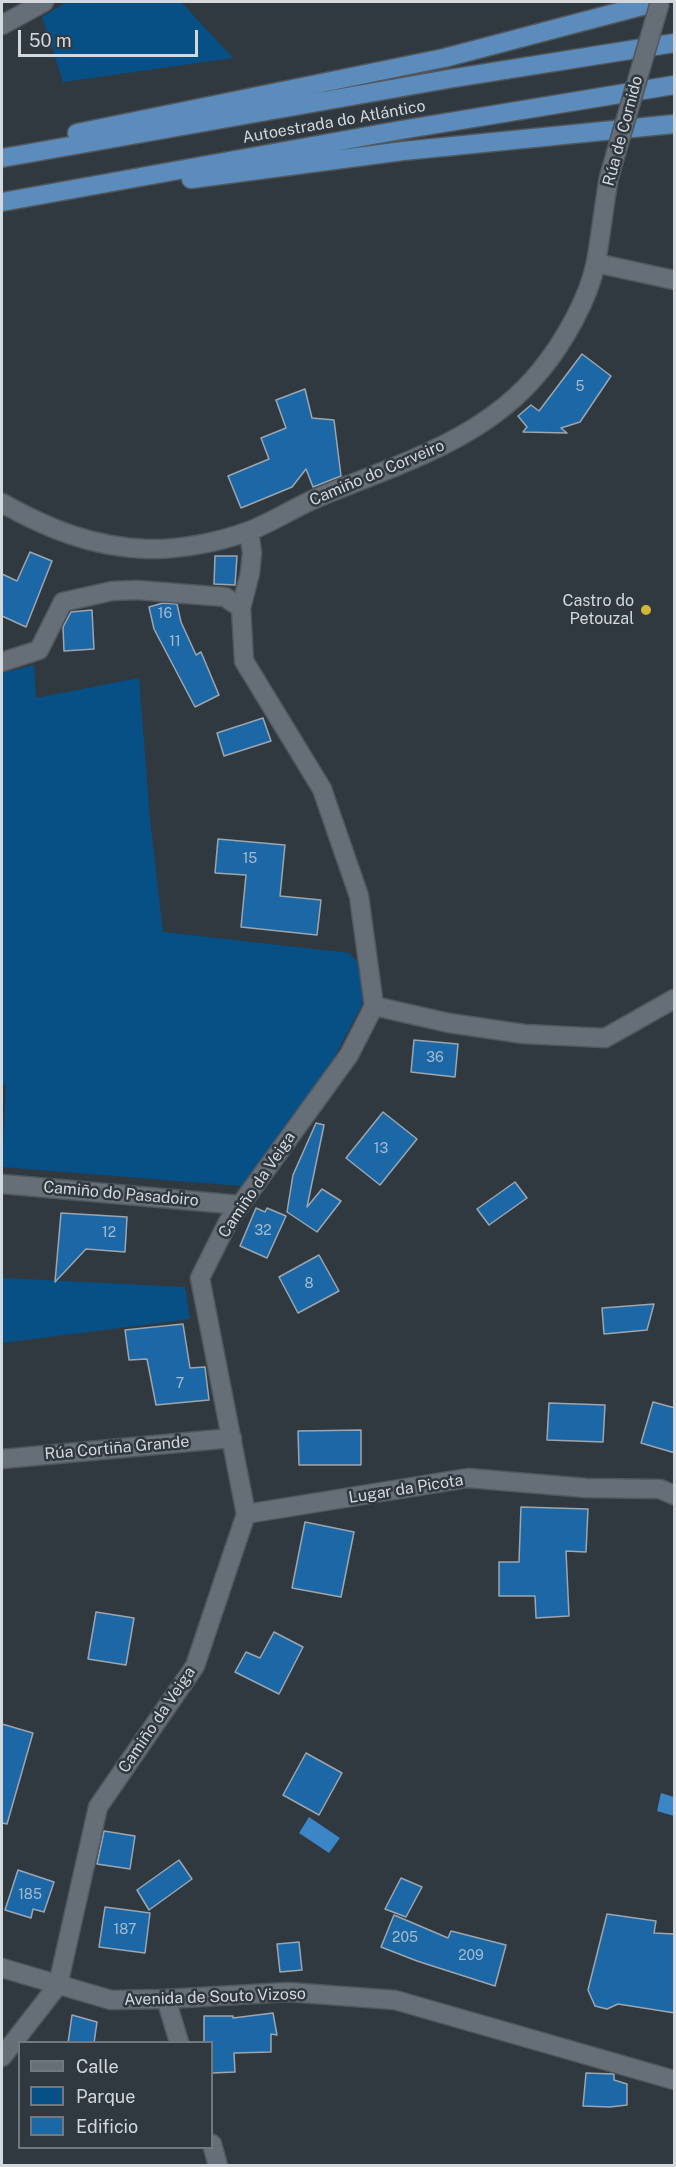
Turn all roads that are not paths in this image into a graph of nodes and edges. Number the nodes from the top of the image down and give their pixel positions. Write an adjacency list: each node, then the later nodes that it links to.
1 (44, 2): 3 (street)
2 (659, 2): 7 (highway); 10 (street, Rúa de Cornido, bridge)
3 (2, 25)
4 (675, 43): 8 (highway, Autoestrada do Atlántico)
5 (675, 85): 9 (highway, Autoestrada do Atlántico)
6 (675, 124): 9 (highway)
7 (2, 148)
8 (2, 158)
9 (2, 203)
10 (596, 263): 11 (street); 13 (street, Camiño do Corveiro)
11 (675, 280)
12 (2, 503): 13 (street, Camiño do Corveiro)
13 (249, 531): 14 (street)
14 (241, 608): 15 (street); 17 (street)
15 (2, 662)
16 (675, 999): 17 (street)
17 (374, 1006): 19 (street, Camiño da Veiga)
18 (2, 1184): 19 (street, Camiño do Pasadoiro)
19 (240, 1205): 20 (street, Camiño da Veiga)
20 (232, 1438): 21 (street, Rúa Cortiña Grande); 23 (street, Camiño da Veiga)
21 (2, 1459)
22 (675, 1495): 23 (street, Lugar da Picota)
23 (246, 1514): 25 (street, Camiño da Veiga)
24 (2, 1968): 25 (street, Avenida de Souto Vizoso)
25 (58, 1985): 26 (street, Avenida de Souto Vizoso); 28 (street)
26 (166, 1999): 27 (street); 29 (street, Avenida de Souto Vizoso)
27 (178, 2041)
28 (2, 2057)
29 (675, 2080)
30 (213, 2148): 31 (street)
31 (218, 2166)

